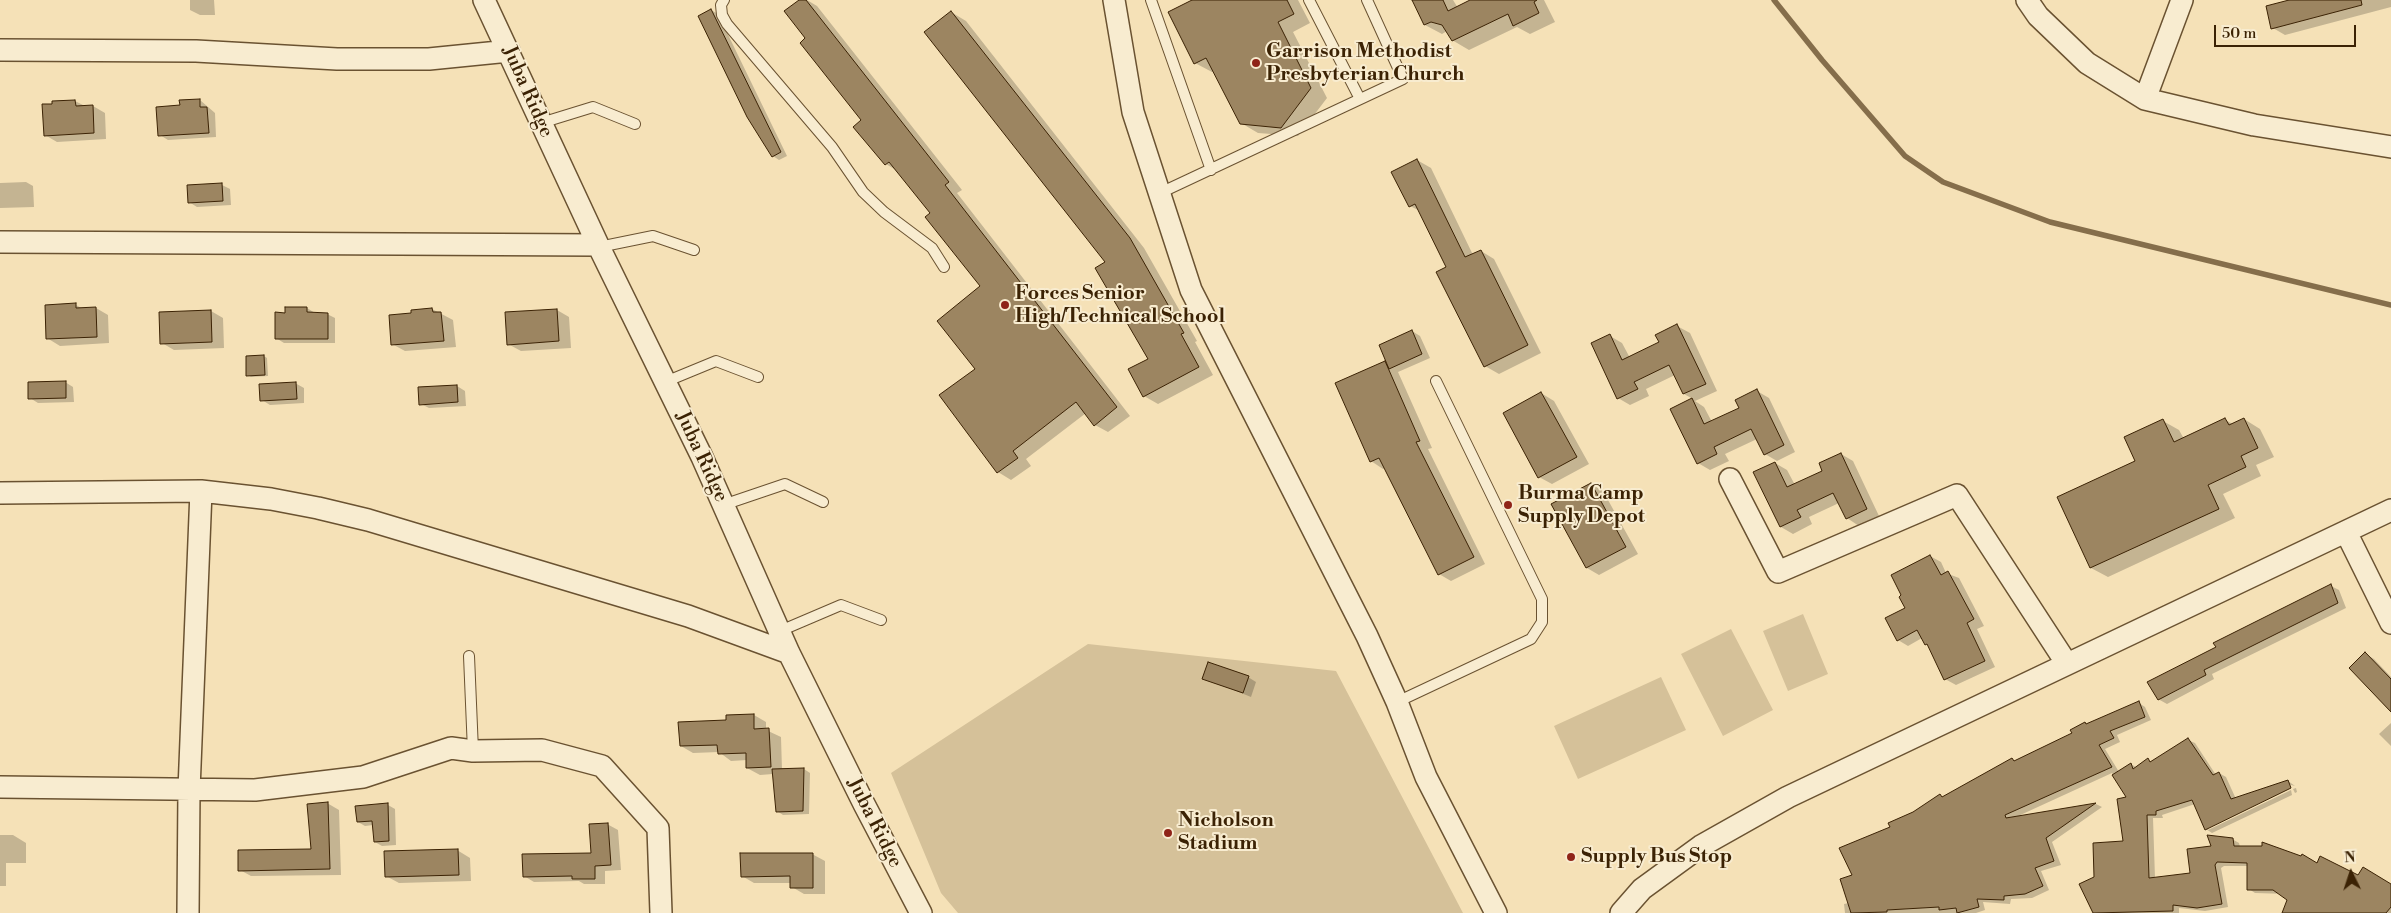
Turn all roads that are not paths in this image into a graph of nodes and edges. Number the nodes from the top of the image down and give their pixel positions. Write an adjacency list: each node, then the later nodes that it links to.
1 (484, 0): 10 (street, Juba Ridge)
2 (724, 0): 21 (lane)
3 (1114, 0): 17 (street)
4 (1151, 0): 16 (lane)
5 (1309, 0): 11 (lane)
6 (1367, 0): 11 (lane)
7 (2027, 0): 12 (street)
8 (2182, 0): 12 (street)
9 (0, 50): 10 (street)
10 (509, 51): 13 (street, Juba Ridge)
11 (1360, 99): 16 (lane)
12 (2145, 99): 15 (street)
13 (541, 123): 14 (lane); 19 (street, Juba Ridge)
14 (635, 124)
15 (2391, 147)
16 (1210, 170): 17 (lane)
17 (1160, 193): 38 (street)
18 (0, 242): 19 (street)
19 (599, 246): 20 (lane); 24 (street, Juba Ridge)
20 (694, 250)
21 (944, 267)
22 (758, 377): 24 (lane)
23 (1436, 381): 38 (lane)
24 (665, 382): 29 (street, Juba Ridge)
25 (1730, 479): 37 (street)
26 (201, 491): 27 (street); 35 (street); 41 (street)
27 (0, 493)
28 (824, 502): 29 (lane)
29 (723, 505): 34 (street, Juba Ridge)
30 (2391, 510): 31 (street)
31 (2346, 532): 33 (street); 37 (street)
32 (881, 620): 34 (lane)
33 (2391, 623)
34 (780, 631): 35 (street, Juba Ridge)
35 (790, 653): 44 (street, Juba Ridge)
36 (469, 656): 39 (lane)
37 (2067, 664): 46 (street)
38 (1397, 702): 45 (street)
39 (473, 751): 41 (street); 43 (street)
40 (0, 787): 41 (street)
41 (189, 790): 42 (street)
42 (188, 913)
43 (661, 913)
44 (921, 913)
45 (1496, 913)
46 (1620, 913)

